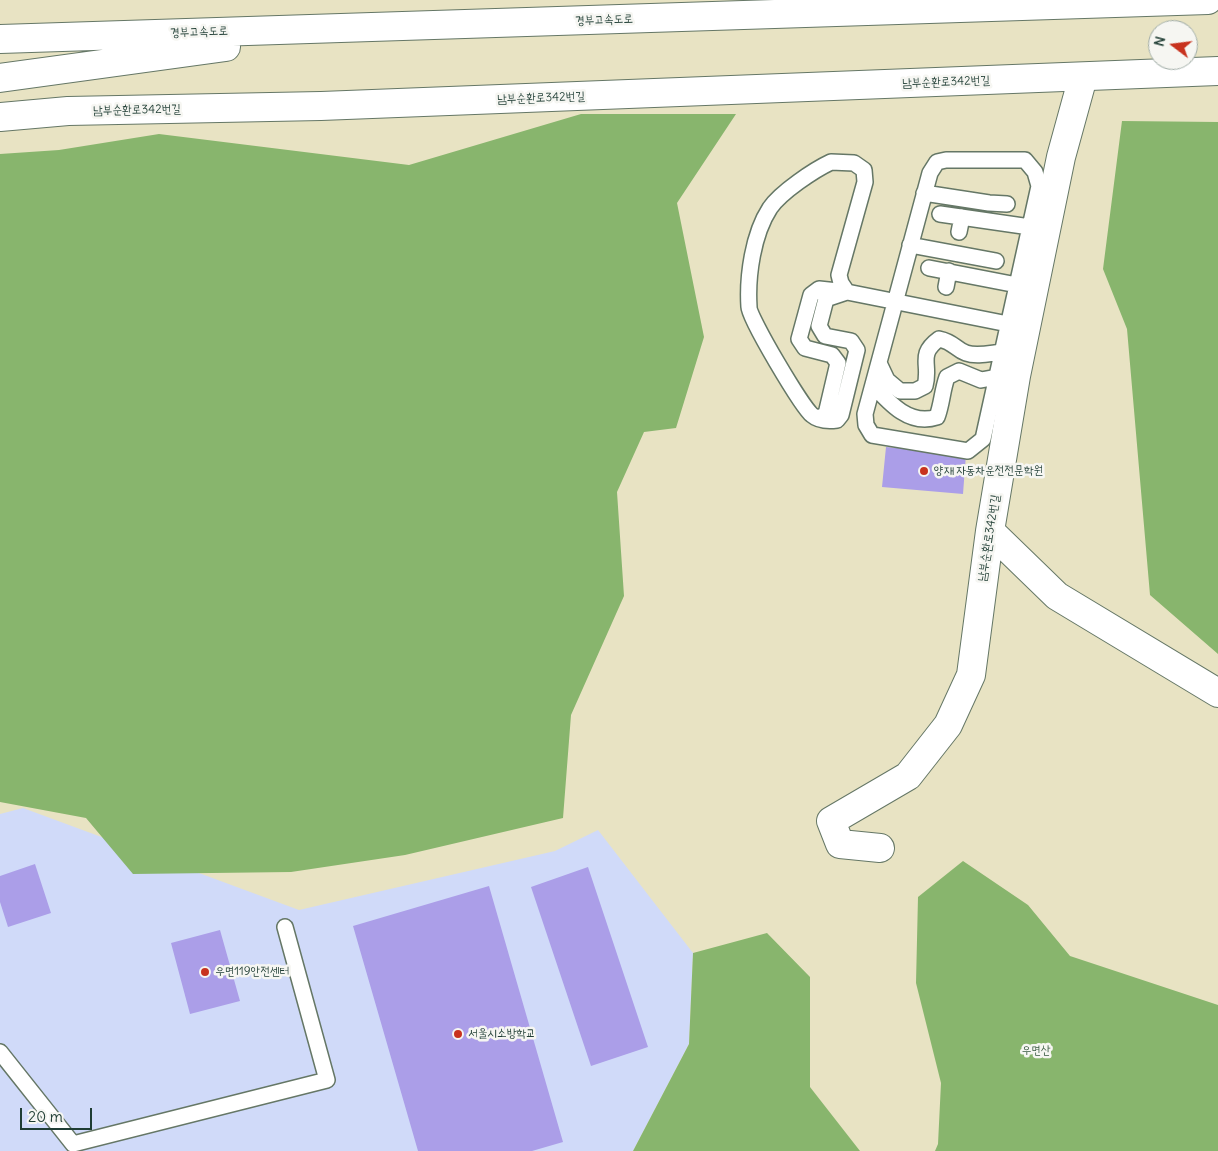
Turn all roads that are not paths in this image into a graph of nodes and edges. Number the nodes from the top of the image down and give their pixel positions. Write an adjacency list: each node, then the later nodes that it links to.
1 (1208, 0): 2 (main road, 경부고속도로)
2 (374, 26): 3 (main road, 경부고속도로); 6 (main road)
3 (0, 39)
4 (1218, 71): 5 (main road, 남부순환로342번길)
5 (1083, 77): 7 (main road, 남부순환로342번길); 26 (main road, 남부순환로342번길)
6 (0, 78)
7 (0, 117)
8 (924, 192): 9 (lane); 11 (lane); 12 (lane)
9 (1007, 204)
10 (940, 214): 11 (lane)
11 (1030, 227): 16 (lane)
12 (910, 245): 13 (lane); 19 (lane)
13 (996, 261)
14 (929, 268): 15 (lane)
15 (949, 271): 16 (lane); 17 (lane)
16 (1017, 285): 20 (lane)
17 (946, 287)
18 (847, 292): 19 (lane); 25 (lane); 25 (lane); 25 (lane)
19 (895, 302): 20 (lane); 22 (lane)
20 (1008, 324): 21 (lane)
21 (1002, 352): 22 (lane); 23 (lane)
22 (879, 363): 24 (lane)
23 (996, 377): 24 (lane); 24 (lane)
24 (873, 385)
25 (819, 418)
26 (990, 531): 27 (main road); 28 (main road, 남부순환로342번길)
27 (1218, 692)
28 (880, 848)
29 (285, 927): 30 (lane)
30 (0, 1052)

